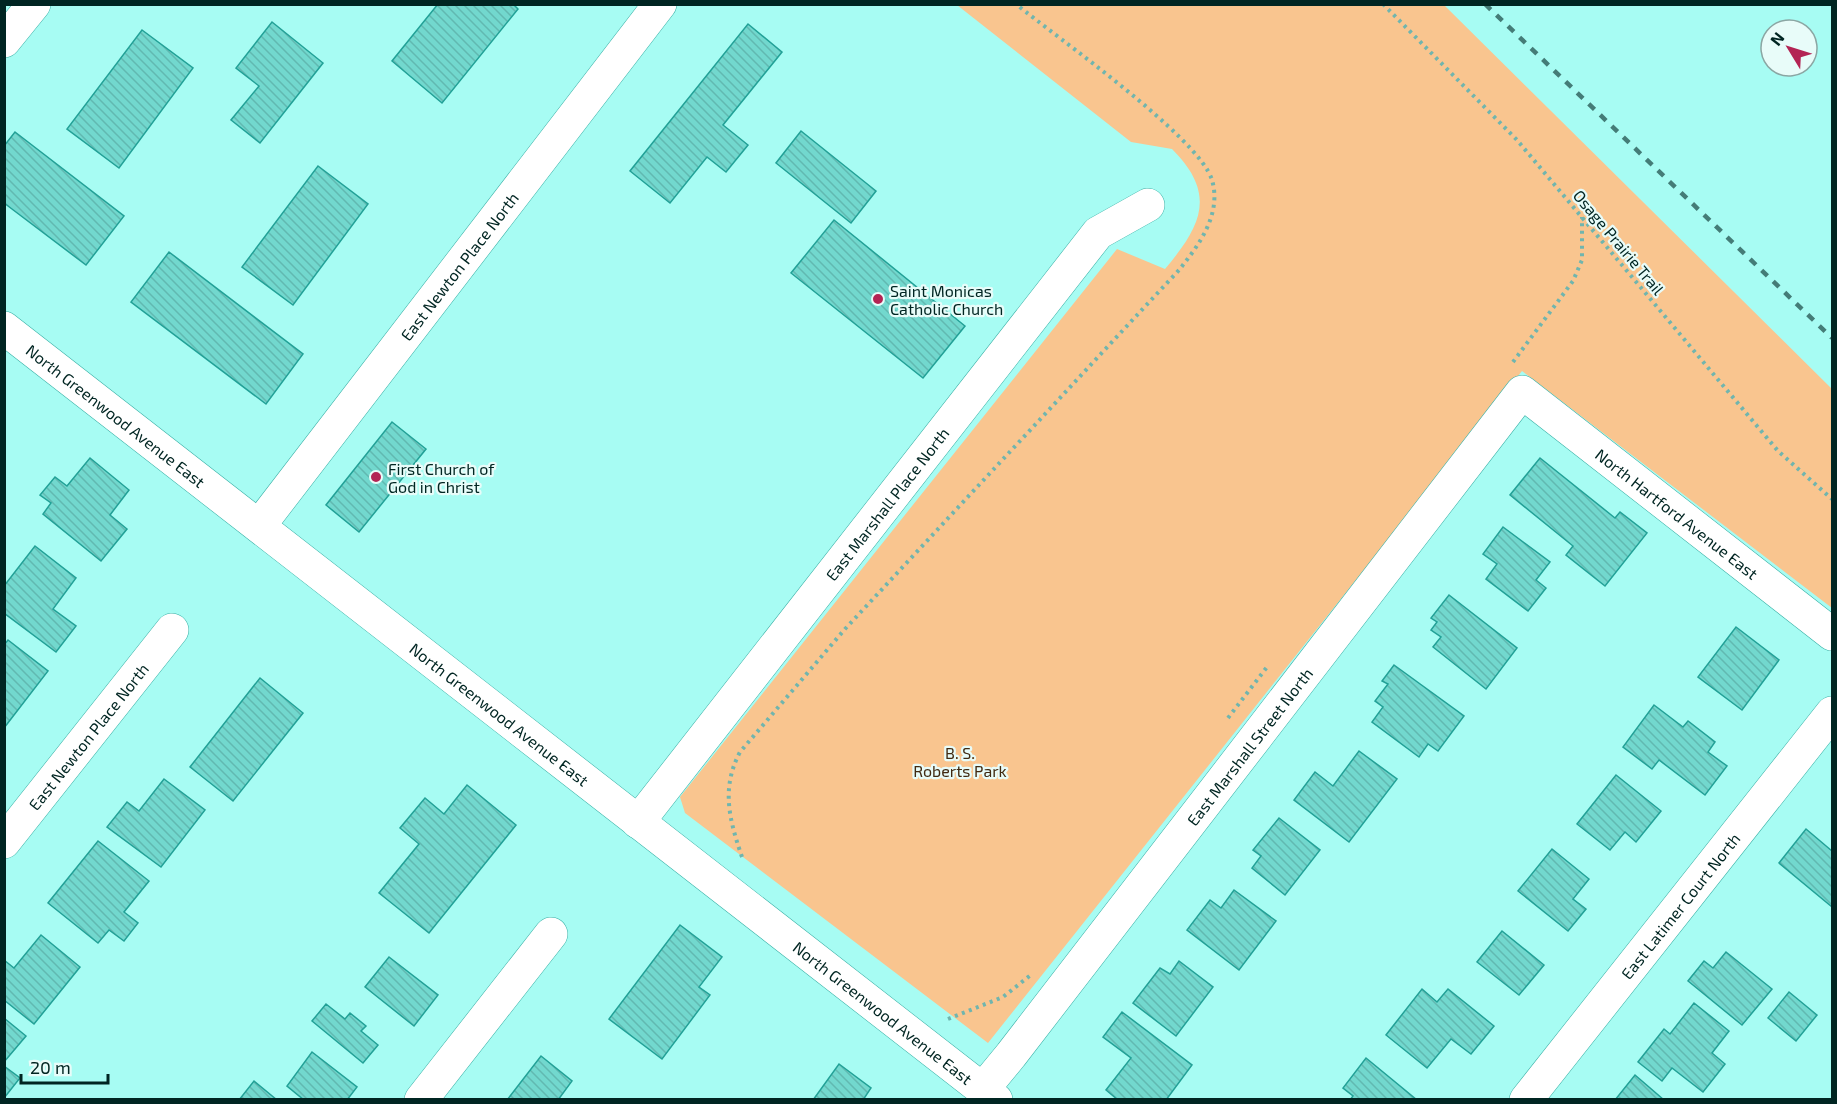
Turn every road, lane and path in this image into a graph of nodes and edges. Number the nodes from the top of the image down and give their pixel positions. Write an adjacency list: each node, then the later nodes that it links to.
1 (34, 4): 4 (street)
2 (660, 4): 9 (street, East Newton Place North)
3 (1383, 4): 8 (path, Osage Prairie Trail)
4 (4, 41)
5 (1148, 205): 13 (street, East Marshall Place North)
6 (4, 328): 9 (street, North Greenwood Avenue East)
7 (1522, 392): 11 (street, North Hartford Avenue East); 16 (street, East Marshall Street North)
8 (1833, 499)
9 (259, 526): 13 (street, North Greenwood Avenue East)
10 (172, 630): 14 (street, East Newton Place North)
11 (1833, 634)
12 (1833, 713): 18 (street, East Latimer Court North)
13 (638, 822): 16 (street, North Greenwood Avenue East)
14 (4, 842)
15 (551, 934): 17 (street)
16 (984, 1096)
17 (421, 1100)
18 (1526, 1100)

